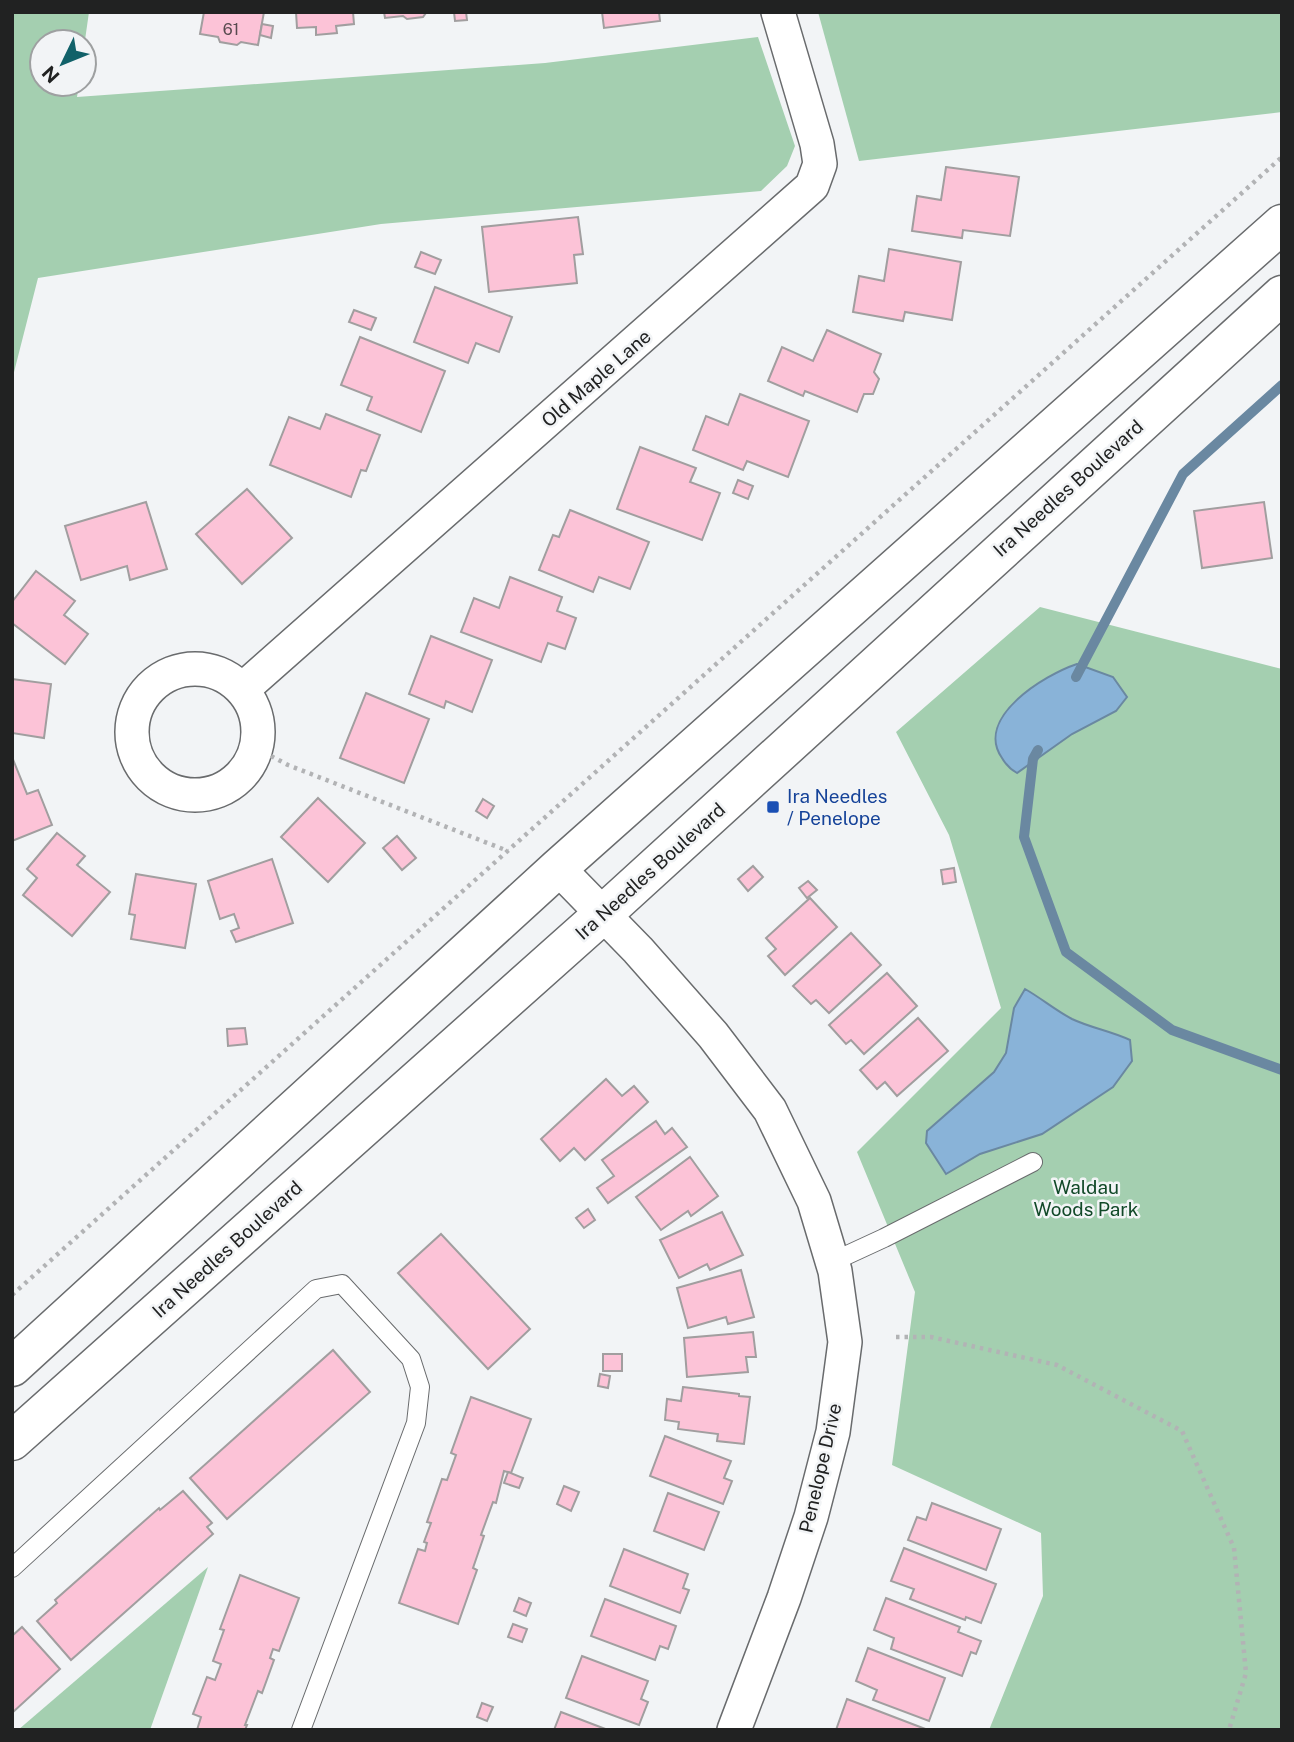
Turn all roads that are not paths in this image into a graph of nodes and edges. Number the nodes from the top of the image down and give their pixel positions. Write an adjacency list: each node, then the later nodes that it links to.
1 (778, 12): 4 (street, Old Maple Lane)
2 (1282, 224): 5 (main road)
3 (1282, 295): 6 (main road, Ira Needles Boulevard)
4 (243, 689): 4 (street)
5 (558, 868): 6 (street, Penelope Drive); 9 (main road)
6 (602, 915): 8 (street, Penelope Drive); 10 (main road, Ira Needles Boulevard)
7 (1033, 1162): 8 (lane)
8 (832, 1262): 13 (street, Penelope Drive)
9 (12, 1367)
10 (12, 1441)
11 (12, 1568): 12 (lane)
12 (301, 1730)
13 (734, 1730)

